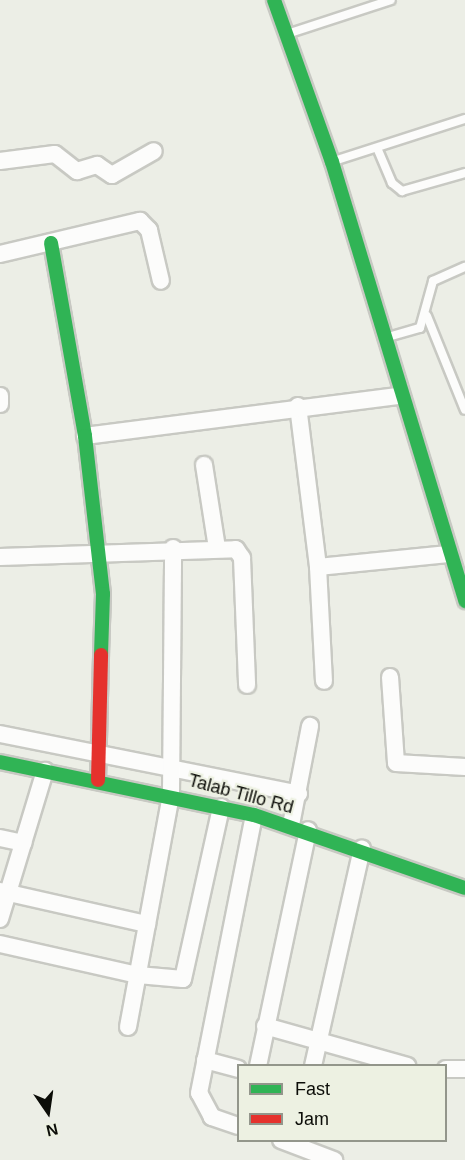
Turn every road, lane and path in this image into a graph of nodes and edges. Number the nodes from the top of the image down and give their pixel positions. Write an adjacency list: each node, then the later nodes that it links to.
1 (274, 0): 3 (street)
2 (391, 0): 3 (lane)
3 (286, 34): 8 (street)
4 (465, 119): 5 (lane)
5 (378, 150): 8 (lane); 9 (lane)
6 (154, 151): 7 (street)
7 (0, 161)
8 (332, 162): 15 (street)
9 (465, 173)
10 (51, 243): 11 (street); 13 (street); 21 (street)
11 (0, 254)
12 (465, 267): 14 (lane)
13 (161, 281)
14 (427, 315): 15 (lane); 20 (lane)
15 (381, 339): 17 (street)
16 (0, 396): 18 (street)
17 (399, 396): 19 (street); 26 (street)
18 (0, 404)
19 (298, 406): 21 (street); 28 (street)
20 (465, 410)
21 (85, 436): 25 (street)
22 (204, 465): 24 (street)
23 (173, 548): 24 (street); 25 (street); 39 (street)
24 (217, 548): 32 (street)
25 (99, 550): 27 (street); 36 (street)
26 (448, 554): 28 (street); 29 (street)
27 (0, 557)
28 (318, 567): 31 (street)
29 (465, 601)
30 (390, 677): 37 (street)
31 (324, 681)
32 (247, 684)
33 (310, 726): 41 (street)
34 (0, 734): 36 (street)
35 (0, 762): 38 (street, Talab Tillo Rd)
36 (101, 765): 38 (street, Talab Tillo Rd); 39 (street); 39 (street, Talab Tillo Rd)
37 (465, 767)
38 (45, 771): 45 (street)
39 (172, 780): 40 (street, Talab Tillo Rd); 41 (street); 50 (street)
40 (221, 807): 42 (street, Talab Tillo Rd); 52 (street)
41 (296, 807): 42 (street, Talab Tillo Rd); 43 (street, Talab Tillo Rd)
42 (254, 815): 56 (street)
43 (308, 830): 46 (street, Talab Tillo Rd); 53 (street)
44 (0, 838): 45 (street)
45 (23, 843): 48 (street)
46 (362, 848): 47 (street, Talab Tillo Rd); 55 (street)
47 (465, 888)
48 (4, 892): 49 (street); 50 (street)
49 (0, 919)
50 (147, 924): 52 (street)
51 (0, 944): 52 (street)
52 (138, 975): 54 (street)
53 (265, 1026): 55 (street); 57 (street)
54 (128, 1027)
55 (318, 1039): 58 (street); 59 (street)
56 (205, 1060): 60 (street); 63 (street)
57 (258, 1064)
58 (313, 1064)
59 (404, 1064)
60 (237, 1069)
61 (447, 1070): 62 (street)
62 (465, 1070)
63 (237, 1126)
64 (292, 1147): 65 (street)
65 (334, 1160)

